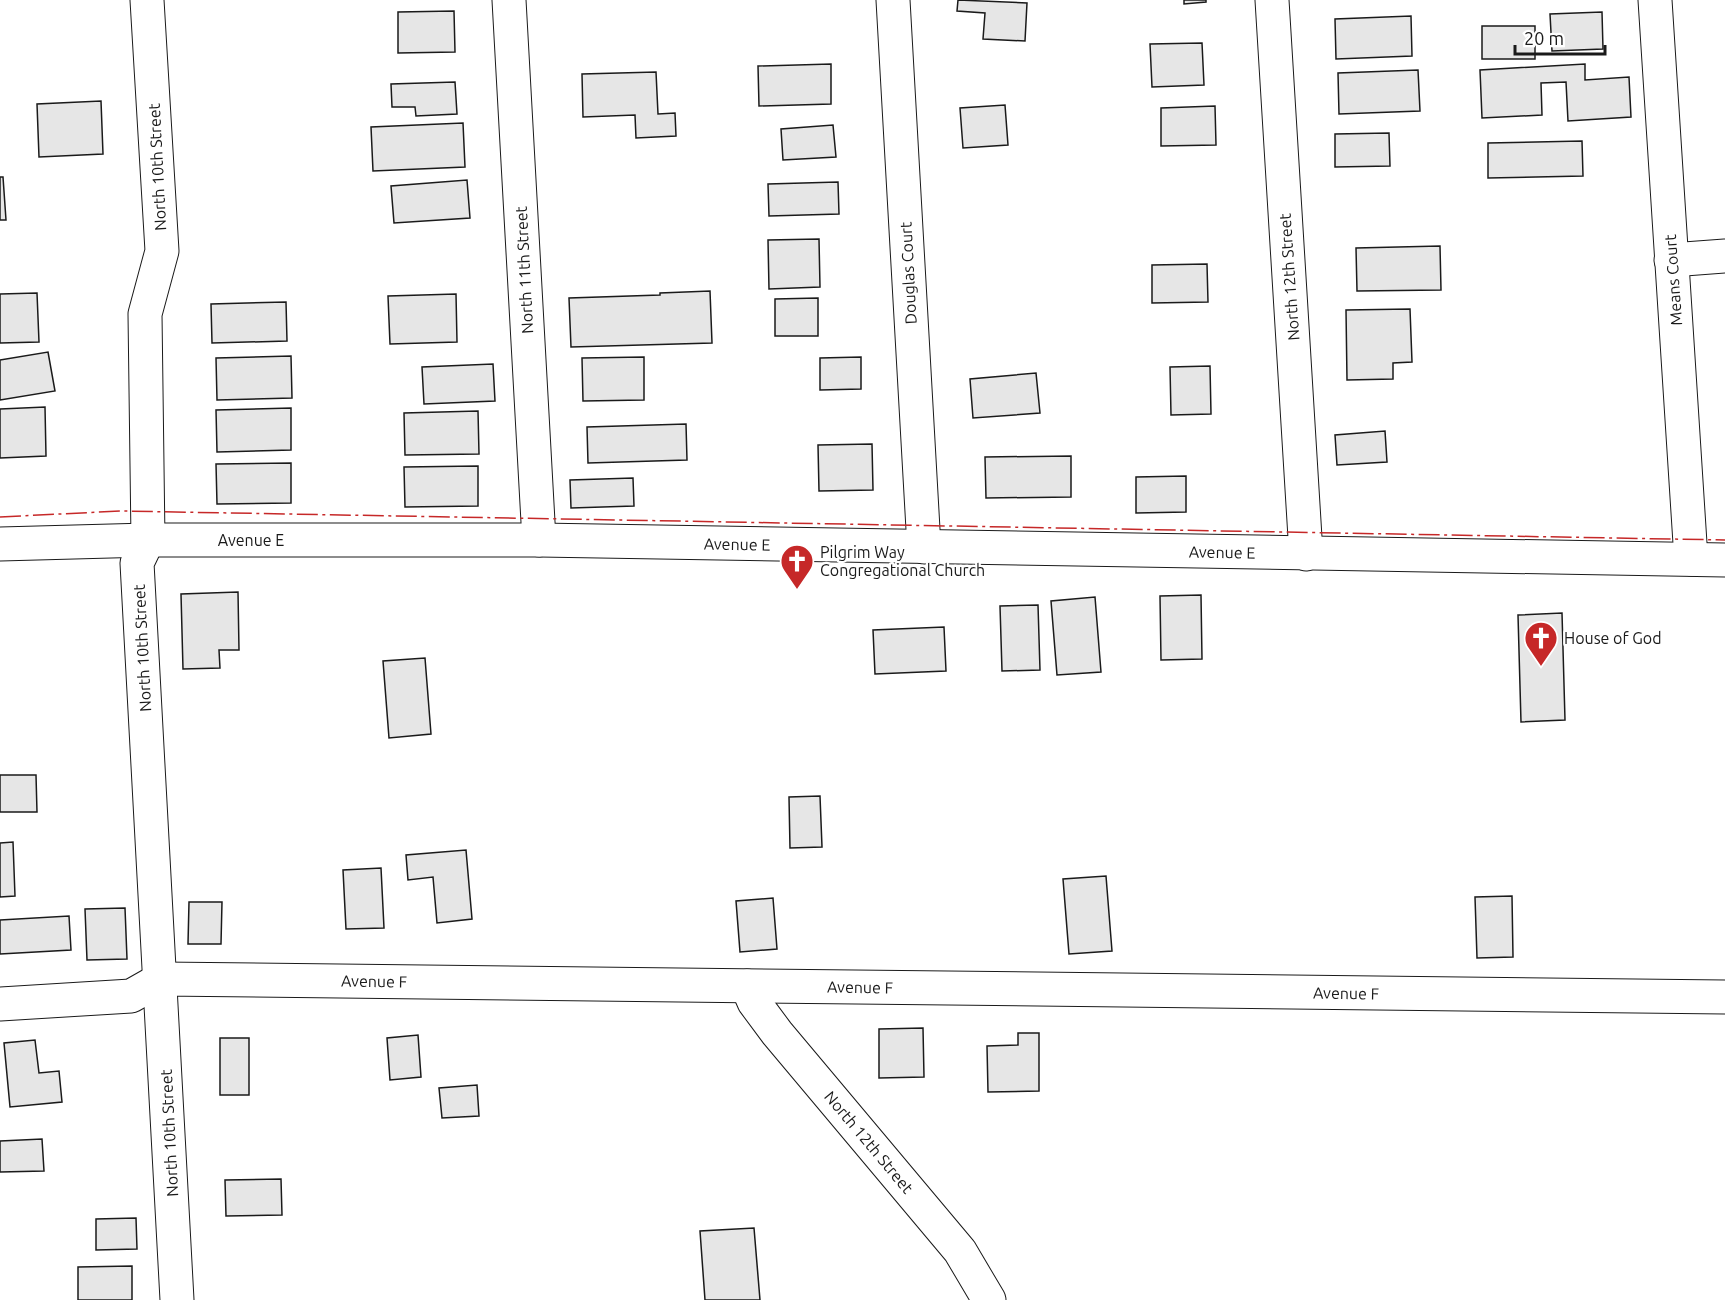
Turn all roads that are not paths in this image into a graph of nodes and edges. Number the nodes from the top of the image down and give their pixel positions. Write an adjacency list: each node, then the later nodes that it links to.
1 (147, 0): 8 (street, North 10th Street)
2 (509, 0): 9 (street, North 11th Street)
3 (892, 0): 11 (street, Douglas Court)
4 (1272, 0): 12 (street, North 12th Street)
5 (1654, 0): 7 (street, Means Court)
6 (1725, 256): 7 (street)
7 (1671, 260): 13 (street, Means Court)
8 (148, 540): 9 (street, Avenue E); 10 (street, Avenue E); 15 (street, North 10th Street)
9 (539, 540): 11 (street, Avenue E)
10 (0, 544)
11 (924, 547): 12 (street, Avenue E)
12 (1306, 554): 13 (street, Avenue E)
13 (1691, 559): 14 (street, Avenue E)
14 (1725, 560)
15 (161, 979): 16 (street, Avenue F); 18 (street); 19 (street, North 10th Street)
16 (747, 986): 17 (street, Avenue F); 20 (street, North 12th Street)
17 (1725, 997)
18 (0, 1004)
19 (177, 1300)
20 (989, 1300)

